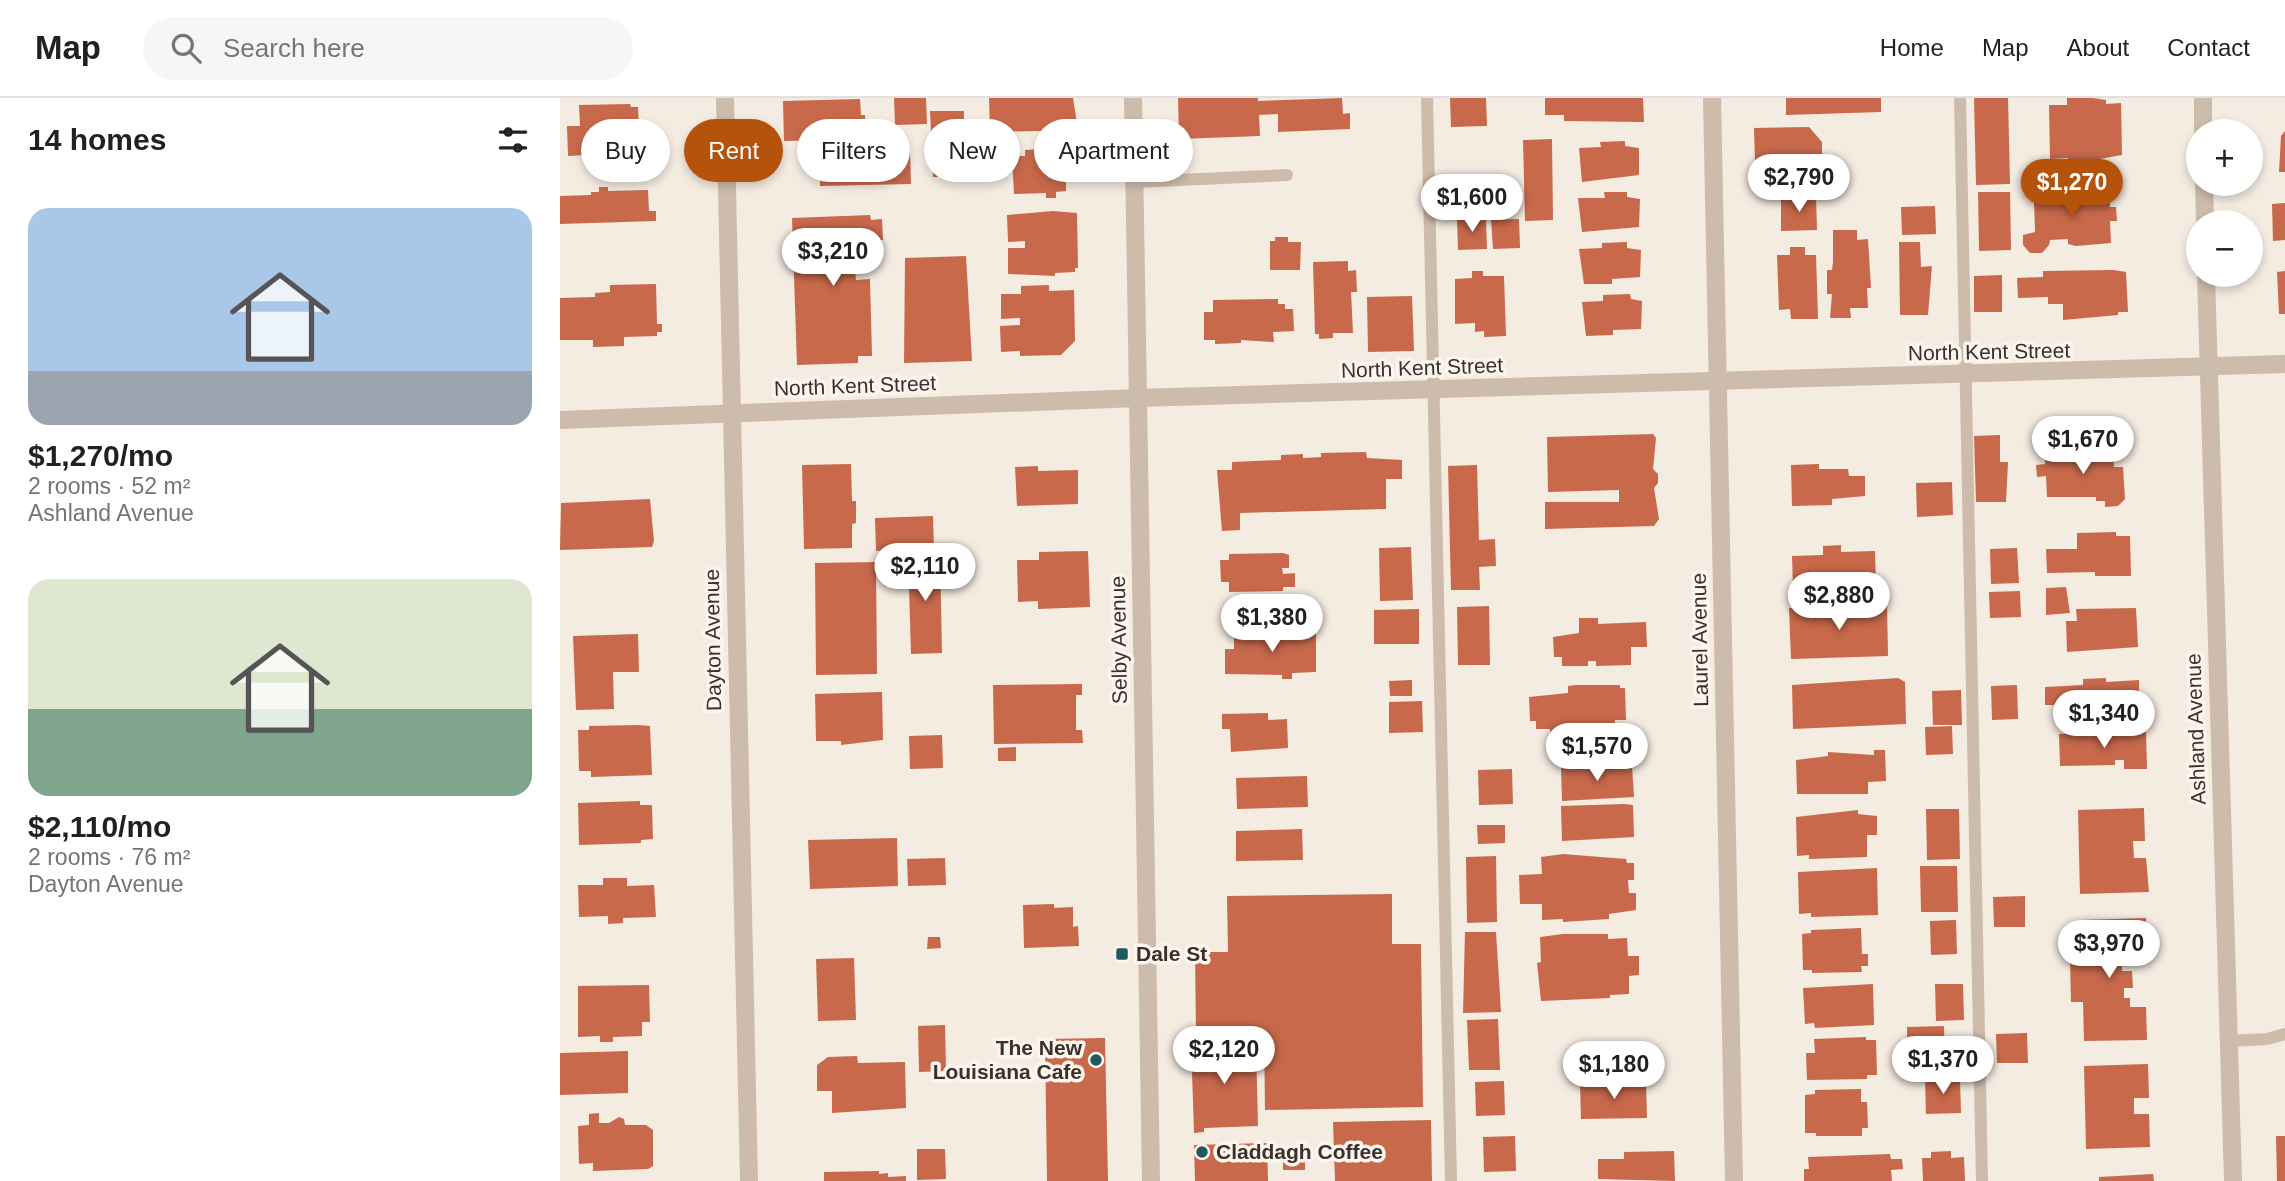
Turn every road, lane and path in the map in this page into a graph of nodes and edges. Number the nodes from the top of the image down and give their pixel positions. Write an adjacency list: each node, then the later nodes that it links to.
1 (725, 98): 19 (street, Dayton Avenue)
2 (1133, 98): 7 (street, Selby Avenue)
3 (1427, 98): 17 (lane)
4 (1712, 98): 16 (street, Laurel Avenue)
5 (1960, 98): 15 (lane)
6 (2203, 98): 8 (street)
7 (1134, 119)
8 (2203, 119)
9 (1287, 175): 10 (lane)
10 (1193, 179)
11 (1135, 182): 18 (street, Selby Avenue)
12 (2206, 287): 14 (street, Ashland Avenue)
13 (2285, 364): 14 (street, North Kent Street)
14 (2207, 368): 15 (street, North Kent Street); 22 (street, Ashland Avenue)
15 (1968, 376): 16 (street, North Kent Street); 27 (lane)
16 (1718, 380): 17 (street, North Kent Street); 26 (street, Laurel Avenue)
17 (1435, 391): 18 (street, North Kent Street); 25 (lane)
18 (1138, 398): 19 (street, North Kent Street); 24 (street, Selby Avenue)
19 (731, 414): 20 (street, North Kent Street); 23 (street, Dayton Avenue)
20 (560, 420)
21 (2285, 1034): 22 (lane)
22 (2229, 1041): 28 (street, Ashland Avenue)
23 (749, 1181)
24 (1151, 1181)
25 (1451, 1181)
26 (1734, 1181)
27 (1982, 1181)
28 (2233, 1181)

